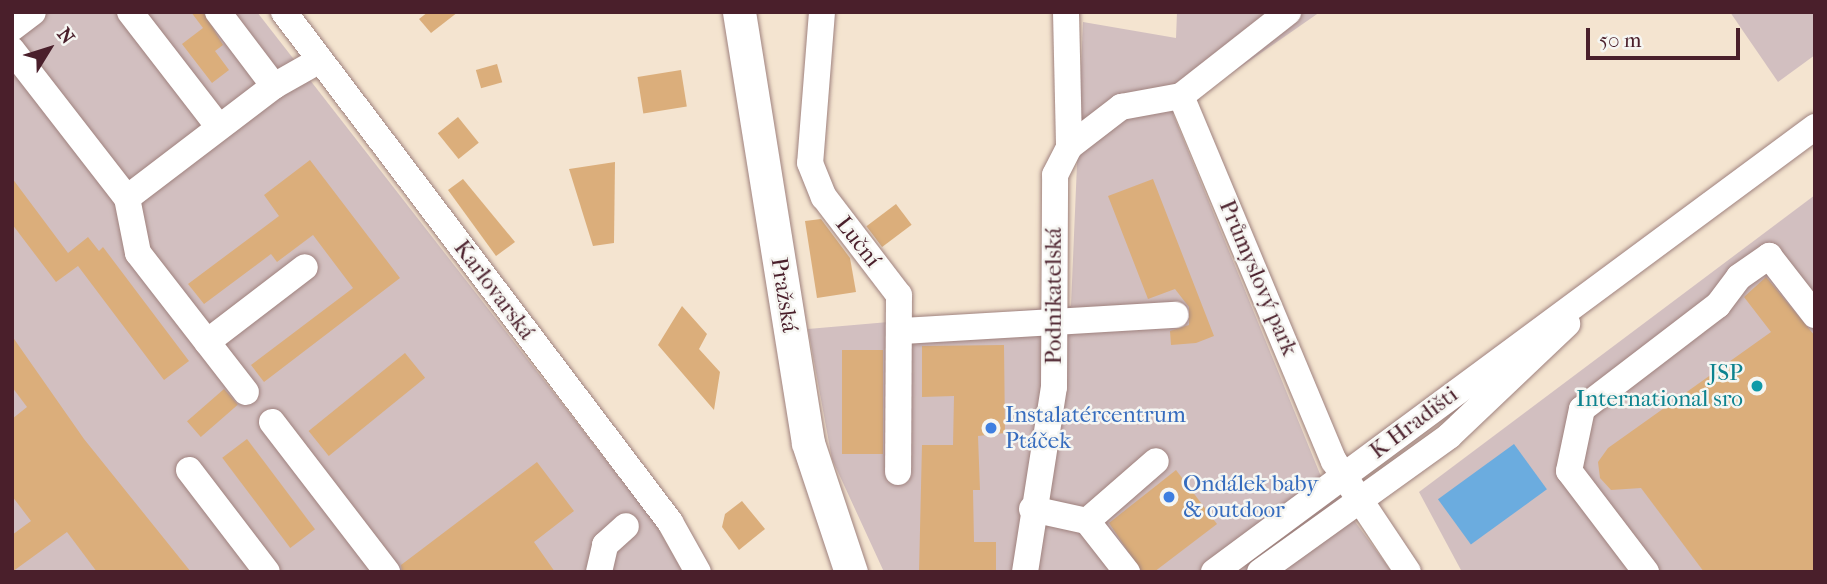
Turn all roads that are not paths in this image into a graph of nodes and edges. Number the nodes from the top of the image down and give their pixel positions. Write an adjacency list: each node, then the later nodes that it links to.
1 (33, 12): 9 (street)
2 (130, 12): 14 (street)
3 (218, 12): 12 (street)
4 (284, 12): 11 (street, Karlovarská)
5 (739, 12): 39 (main road, Pražská)
6 (822, 12): 23 (street, Luční)
7 (1066, 12): 16 (street)
8 (1288, 12): 13 (street)
9 (12, 28)
10 (12, 50): 17 (street)
11 (320, 60): 12 (street); 38 (street, Karlovarská)
12 (274, 86): 14 (street)
13 (1181, 96): 16 (street, Podnikatelská); 30 (street, Průmyslový park)
14 (219, 127): 17 (street)
15 (1815, 127): 19 (street, K Hradišti)
16 (1069, 147): 22 (street, Podnikatelská)
17 (127, 198): 24 (street)
18 (305, 267): 24 (street)
19 (1615, 276): 30 (street, K Hradišti); 31 (street, K Hradišti)
20 (1176, 315): 22 (street)
21 (1815, 315): 45 (street)
22 (1054, 324): 23 (street); 32 (street, Podnikatelská)
23 (903, 331): 29 (street, Luční)
24 (207, 342): 25 (street)
25 (246, 392)
26 (272, 422): 35 (street)
27 (1156, 461): 33 (street)
28 (189, 470): 36 (street)
29 (898, 472)
30 (1342, 477): 31 (street, Průmyslový park); 42 (street, K Hradišti)
31 (1356, 502): 43 (street, K Hradišti); 44 (street, Průmyslový park)
32 (1032, 509): 33 (street); 40 (street, Podnikatelská)
33 (1087, 521): 41 (street)
34 (626, 526): 37 (street)
35 (375, 568)
36 (267, 572)
37 (599, 572)
38 (698, 572)
39 (851, 572)
40 (1025, 572)
41 (1128, 572)
42 (1214, 572)
43 (1260, 572)
44 (1408, 572)
45 (1646, 572)

